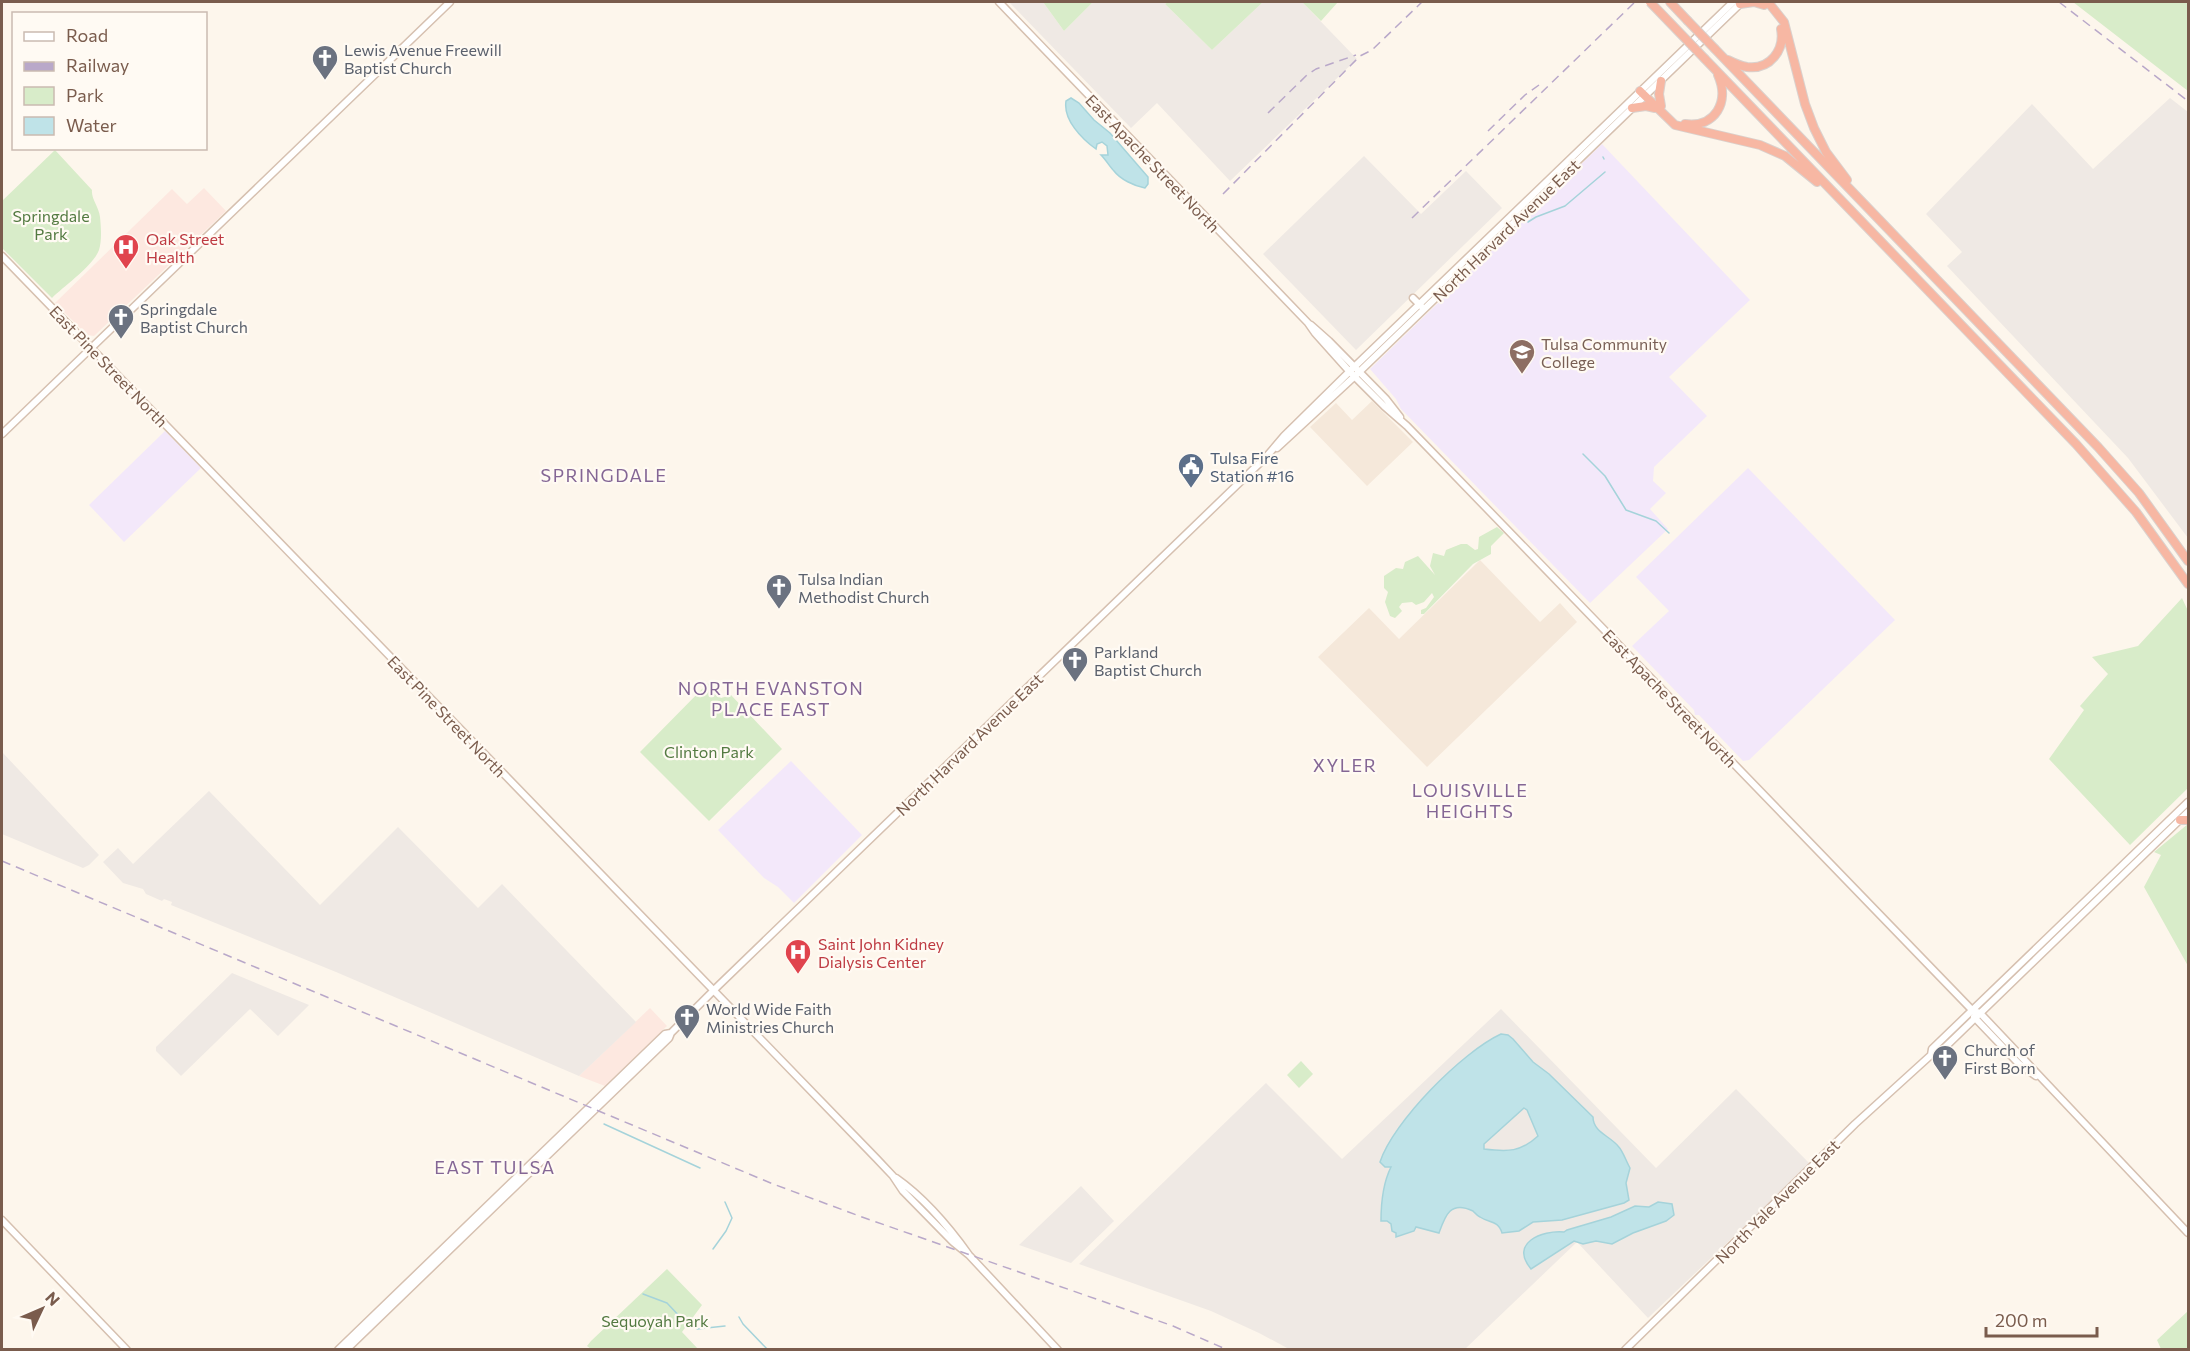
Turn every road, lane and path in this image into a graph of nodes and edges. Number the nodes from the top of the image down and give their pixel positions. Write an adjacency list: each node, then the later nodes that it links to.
1 (450, 2): 19 (main road)
2 (999, 2): 20 (main road, East Apache Street North)
3 (1650, 2): 8 (highway, bridge)
4 (1670, 2): 7 (highway, bridge)
5 (1738, 2): 6 (highway); 9 (main road, North Harvard Avenue East); 10 (main road, North Harvard Avenue East)
6 (1764, 3): 7 (highway); 13 (highway)
7 (1725, 59): 13 (highway)
8 (1714, 69): 12 (highway); 15 (highway)
9 (1660, 81): 10 (main road, North Harvard Avenue East); 12 (highway)
10 (1644, 92): 11 (main road, North Harvard Avenue East); 12 (highway); 14 (main road, North Harvard Avenue East)
11 (1632, 108): 12 (highway); 14 (main road, North Harvard Avenue East)
12 (1659, 108): 15 (highway)
13 (1866, 206): 22 (highway)
14 (1515, 217): 18 (main road, North Harvard Avenue East)
15 (1865, 225): 23 (highway)
16 (2, 256): 19 (main road, East Pine Street North)
17 (1413, 298): 18 (main road)
18 (1422, 307): 20 (main road, North Harvard Avenue East)
19 (91, 347): 21 (main road); 27 (main road, East Pine Street North)
20 (1354, 371): 27 (main road, North Harvard Avenue East); 28 (main road, East Apache Street North)
21 (2, 434)
22 (2188, 558)
23 (2188, 584)
24 (2188, 803): 28 (main road, North Yale Avenue East)
25 (2188, 812): 26 (main road, North Yale Avenue East)
26 (2184, 820): 29 (main road, North Yale Avenue East)
27 (713, 991): 31 (main road, North Harvard Avenue East); 37 (main road, East Pine Street North)
28 (1972, 1011): 29 (main road); 30 (main road, North Yale Avenue East)
29 (1977, 1016): 30 (main road, North Yale Avenue East); 33 (main road)
30 (1931, 1055): 38 (main road, North Yale Avenue East)
31 (509, 1188): 35 (main road, North Harvard Avenue East); 36 (main road, North Harvard Avenue East)
32 (2, 1220): 34 (main road)
33 (2188, 1233)
34 (127, 1350)
35 (338, 1350)
36 (346, 1350)
37 (1058, 1350)
38 (1625, 1350)

